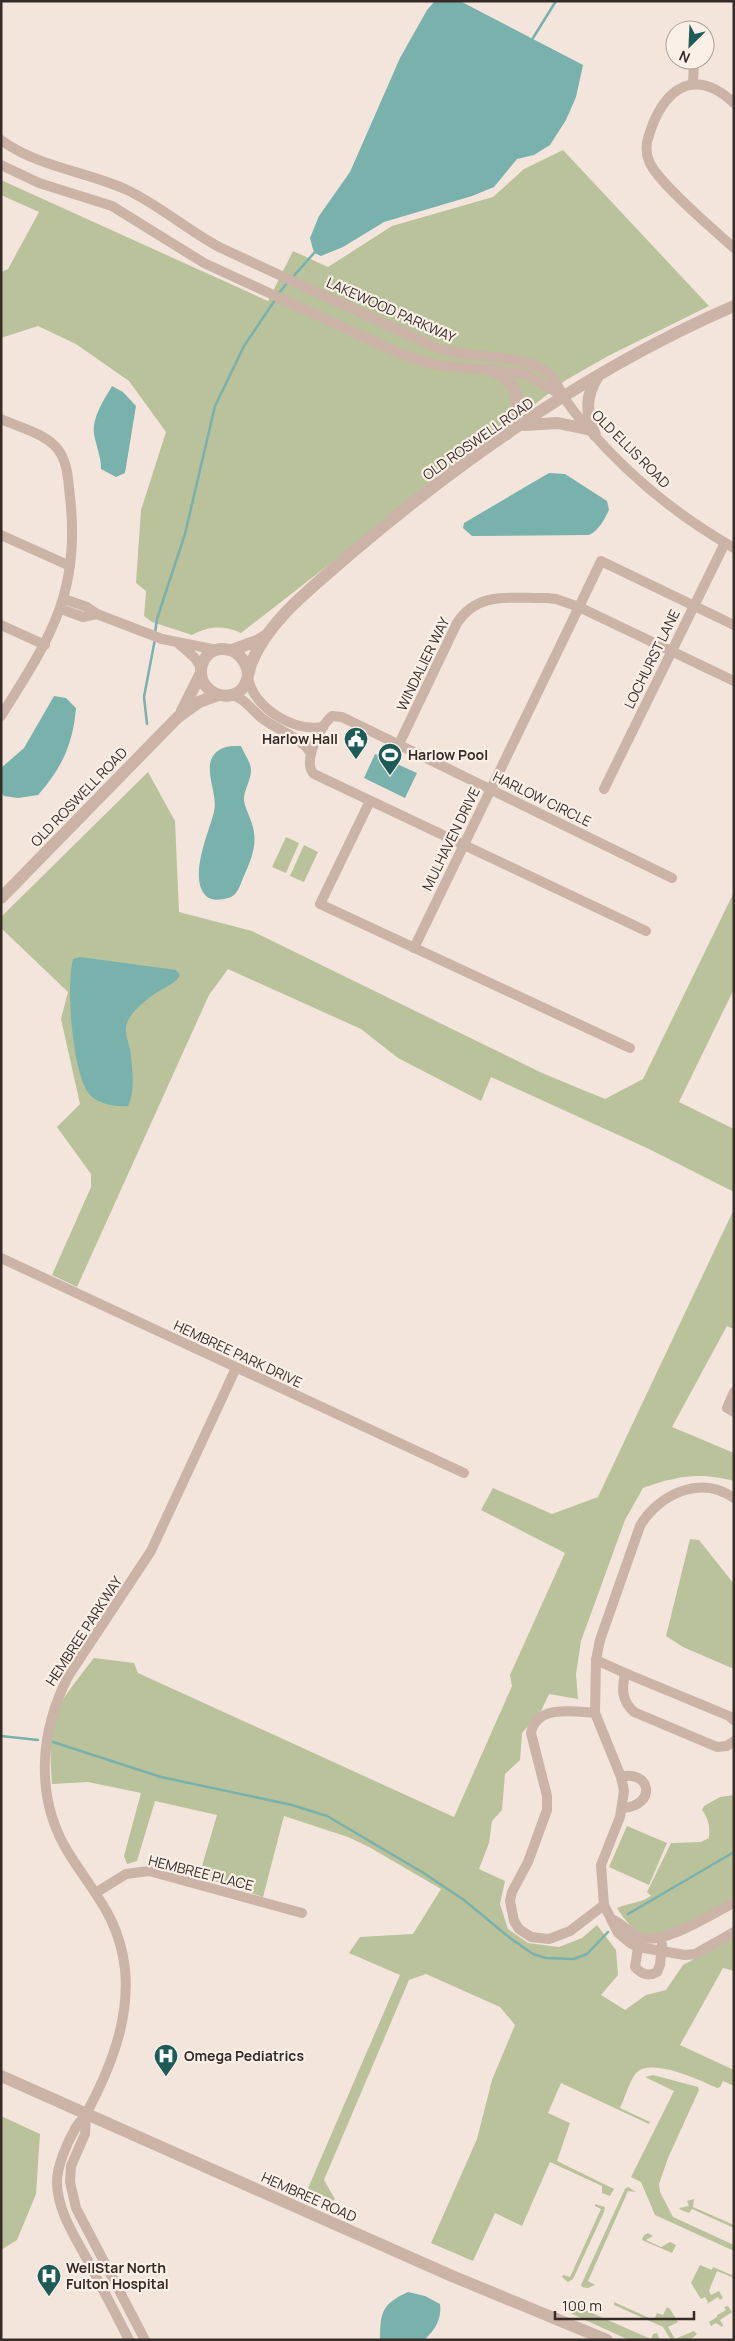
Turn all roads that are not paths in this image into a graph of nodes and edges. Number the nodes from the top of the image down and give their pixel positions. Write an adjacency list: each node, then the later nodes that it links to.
1 (694, 70): 2 (street)
2 (693, 84): 3 (street); 6 (street)
3 (734, 103)
4 (1, 140): 10 (street, LAKEWOOD PARKWAY)
5 (1, 165): 8 (street)
6 (734, 248)
7 (734, 306): 9 (street, OLD ROSWELL ROAD)
8 (491, 369): 10 (street); 14 (street)
9 (598, 376): 10 (street, OLD ROSWELL ROAD); 13 (street)
10 (564, 397): 12 (street, OLD ROSWELL ROAD); 13 (street, OLD ELLIS ROAD)
11 (1, 419): 17 (street)
12 (519, 426): 13 (street); 14 (street, OLD ROSWELL ROAD)
13 (593, 433): 16 (street, OLD ELLIS ROAD)
14 (508, 434): 23 (street, OLD ROSWELL ROAD)
15 (1, 536): 17 (street)
16 (729, 545): 19 (street, LOCHURST LANE)
17 (70, 566): 18 (street)
18 (63, 604): 24 (street); 25 (street)
19 (693, 606): 20 (street); 22 (street); 28 (street, LOCHURST LANE)
20 (579, 607): 28 (street, WINDALIER WAY); 37 (street, WINDALIER WAY); 39 (street, MULHAVEN DRIVE)
21 (1, 625): 25 (street)
22 (734, 625)
23 (267, 635): 27 (street, OLD ROSWELL ROAD); 30 (street, OLD ROSWELL ROAD)
24 (178, 644): 26 (street); 29 (street)
25 (45, 645): 34 (street)
26 (217, 650): 27 (street, OLD ROSWELL ROAD); 29 (street, OLD ROSWELL ROAD)
27 (232, 650): 30 (street)
28 (671, 651): 31 (street, WINDALIER WAY); 40 (street, LOCHURST LANE)
29 (201, 671): 32 (street); 35 (street, OLD ROSWELL ROAD)
30 (248, 676): 33 (street, OLD ROSWELL ROAD); 36 (street)
31 (734, 681)
32 (218, 695): 33 (street, OLD ROSWELL ROAD); 35 (street, OLD ROSWELL ROAD)
33 (232, 695): 38 (street)
34 (1, 716)
35 (178, 717): 44 (street, OLD ROSWELL ROAD)
36 (323, 727): 37 (street, HARLOW CIRCLE); 38 (street)
37 (399, 744): 39 (street, HARLOW CIRCLE)
38 (311, 753): 41 (street)
39 (491, 789): 42 (street, MULHAVEN DRIVE); 43 (street, HARLOW CIRCLE)
40 (604, 789)
41 (370, 801): 42 (street); 46 (street)
42 (464, 845): 45 (street); 46 (street, MULHAVEN DRIVE)
43 (672, 878)
44 (1, 898)
45 (646, 931)
46 (414, 948): 47 (street)
47 (630, 1048)
48 (1, 1258): 49 (street, HEMBREE PARK DRIVE)
49 (236, 1368): 52 (street, HEMBREE PARK DRIVE); 61 (street, HEMBREE PARKWAY)
50 (734, 1392): 51 (street)
51 (734, 1412)
52 (464, 1473)
53 (734, 1498): 54 (street)
54 (596, 1660): 55 (street); 56 (street)
55 (625, 1672): 57 (street); 58 (street)
56 (595, 1712): 59 (street); 63 (street)
57 (734, 1720)
58 (734, 1741)
59 (621, 1777): 60 (street); 60 (street)
60 (622, 1808): 63 (street)
61 (97, 1892): 64 (street, HEMBREE PLACE); 70 (street, HEMBREE PARKWAY)
62 (734, 1903): 66 (street)
63 (604, 1905): 67 (street)
64 (302, 1913)
65 (734, 1932): 68 (street)
66 (662, 1938): 67 (street); 68 (street)
67 (639, 1942): 68 (street); 68 (street)
68 (662, 1950)
69 (1, 2076): 70 (street, HEMBREE ROAD)
70 (86, 2115): 71 (street); 72 (street); 75 (street, HEMBREE ROAD)
71 (122, 2296): 72 (street); 74 (street)
72 (110, 2302): 73 (street)
73 (129, 2340)
74 (145, 2340)
75 (607, 2340)

